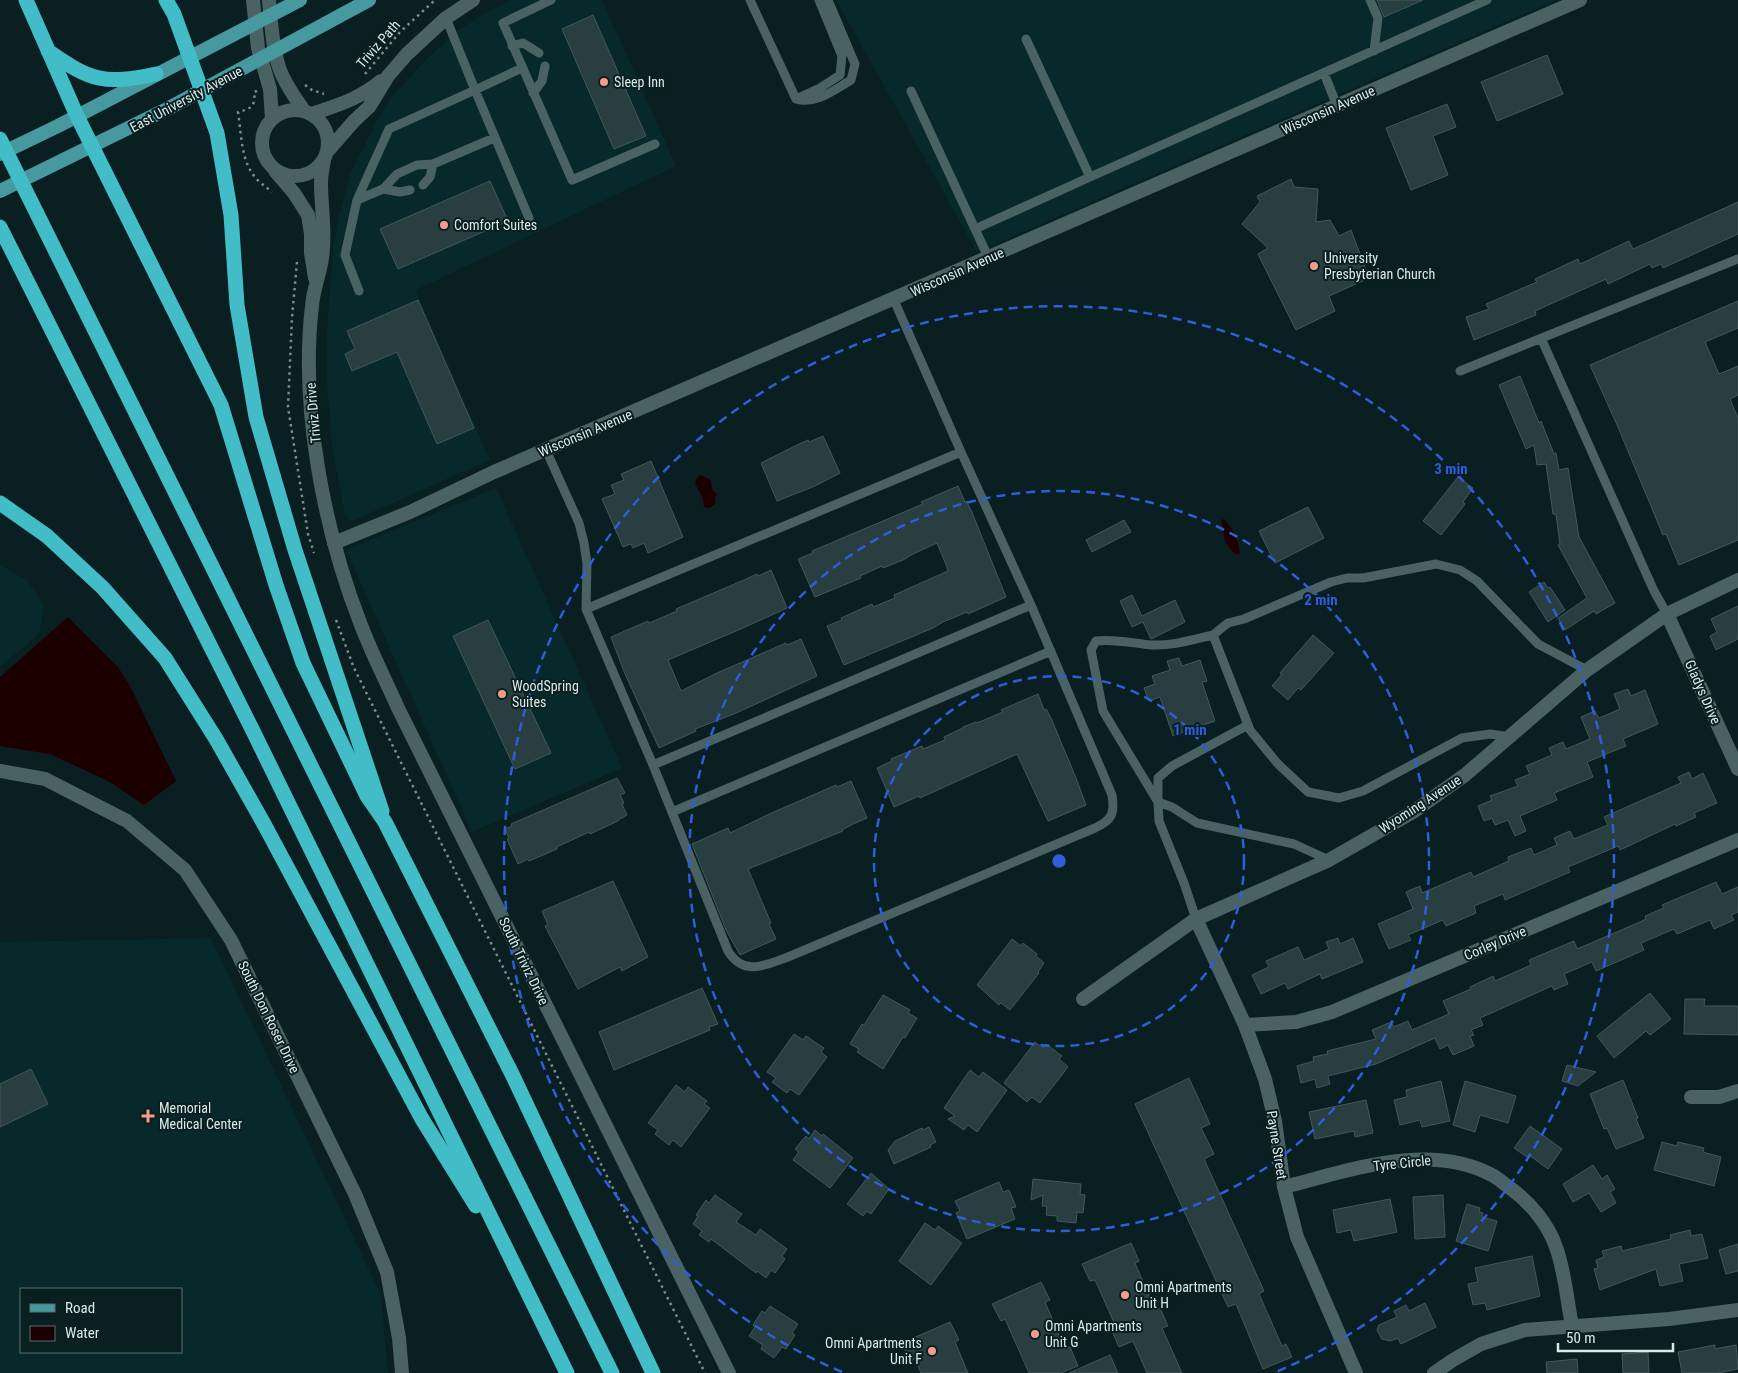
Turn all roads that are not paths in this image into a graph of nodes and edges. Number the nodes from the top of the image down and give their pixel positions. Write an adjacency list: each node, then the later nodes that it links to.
1 (26, 0): 18 (highway)
2 (166, 0): 76 (highway)
3 (253, 0): 33 (street)
4 (269, 0): 31 (street)
5 (300, 0): 24 (main road)
6 (369, 0): 37 (main road, East University Avenue)
7 (473, 0): 15 (street)
8 (551, 0): 17 (lane)
9 (750, 0): 29 (lane)
10 (819, 0): 29 (lane)
11 (828, 0): 29 (lane)
12 (1370, 0): 19 (lane)
13 (1487, 0): 19 (lane)
14 (1580, 0): 30 (street, Wisconsin Avenue)
15 (446, 18): 25 (street); 26 (lane)
16 (1026, 40): 42 (lane)
17 (512, 46): 20 (lane); 22 (lane)
18 (48, 51): 24 (highway); 32 (highway)
19 (1374, 51): 23 (lane)
20 (539, 53)
21 (545, 66): 28 (lane)
22 (522, 68): 26 (lane); 28 (lane)
23 (1324, 73): 30 (lane); 42 (lane)
24 (156, 74): 32 (main road)
25 (388, 76): 31 (street); 39 (street)
26 (475, 90): 34 (lane); 47 (lane)
27 (911, 91): 50 (lane)
28 (533, 93): 36 (lane)
29 (796, 99)
30 (1337, 106): 51 (street, Wisconsin Avenue)
31 (308, 112): 33 (street); 39 (street)
32 (77, 116): 37 (highway); 38 (main road)
33 (272, 119): 41 (street)
34 (494, 138): 40 (lane); 48 (lane)
35 (0, 140): 90 (highway)
36 (655, 144)
37 (93, 147): 46 (main road, East University Avenue); 76 (highway)
38 (0, 154)
39 (326, 156): 41 (street); 53 (street, Triviz Drive)
40 (433, 164): 43 (lane); 44 (lane)
41 (271, 167): 53 (street, Triviz Drive)
42 (1090, 177): 50 (lane)
43 (423, 185)
44 (383, 189): 45 (lane); 47 (lane)
45 (410, 190)
46 (0, 191)
47 (357, 200): 54 (lane)
48 (530, 218)
49 (0, 227): 85 (highway)
50 (975, 228): 51 (lane)
51 (988, 257): 55 (street, Wisconsin Avenue)
52 (1738, 258): 56 (lane)
53 (316, 282): 61 (street, Triviz Drive)
54 (359, 291)
55 (894, 300): 58 (street, Wisconsin Avenue); 59 (lane)
56 (1541, 338): 57 (lane); 65 (lane)
57 (1460, 371)
58 (546, 450): 61 (street, Wisconsin Avenue); 64 (lane)
59 (961, 452): 63 (lane); 64 (lane)
60 (0, 503): 85 (highway)
61 (334, 543): 92 (street, South Triviz Drive)
62 (1738, 580): 65 (street, Wyoming Avenue)
63 (1031, 605): 67 (lane); 71 (lane)
64 (586, 609): 71 (lane)
65 (1667, 614): 68 (street, Wyoming Avenue); 72 (street, Gladys Drive)
66 (1212, 635): 68 (lane); 69 (lane); 74 (lane)
67 (1051, 651): 75 (lane); 75 (lane)
68 (1587, 670): 70 (street, Wyoming Avenue)
69 (1248, 725): 70 (lane); 74 (lane)
70 (1511, 737): 78 (street, Wyoming Avenue)
71 (653, 765): 75 (lane)
72 (1738, 769)
73 (0, 771): 88 (street, South Don Roser Drive)
74 (1158, 802): 78 (lane); 79 (lane)
75 (672, 812)
76 (385, 822): 91 (highway)
77 (1738, 840): 81 (street, Corley Drive)
78 (1329, 860): 79 (street, Wyoming Avenue)
79 (1196, 919): 80 (street, Wyoming Avenue); 81 (street, Payne Street)
80 (1083, 998)
81 (1246, 1025): 84 (street, Payne Street)
82 (1738, 1092): 83 (street)
83 (1691, 1097)
84 (1284, 1186): 87 (street, Tyre Circle); 93 (street, Payne Street)
85 (522, 1282): 89 (highway)
86 (1738, 1310): 87 (street)
87 (1572, 1326): 94 (street)
88 (402, 1373)
89 (567, 1373)
90 (612, 1373)
91 (654, 1373)
92 (729, 1373)
93 (1356, 1373)
94 (1434, 1373)

